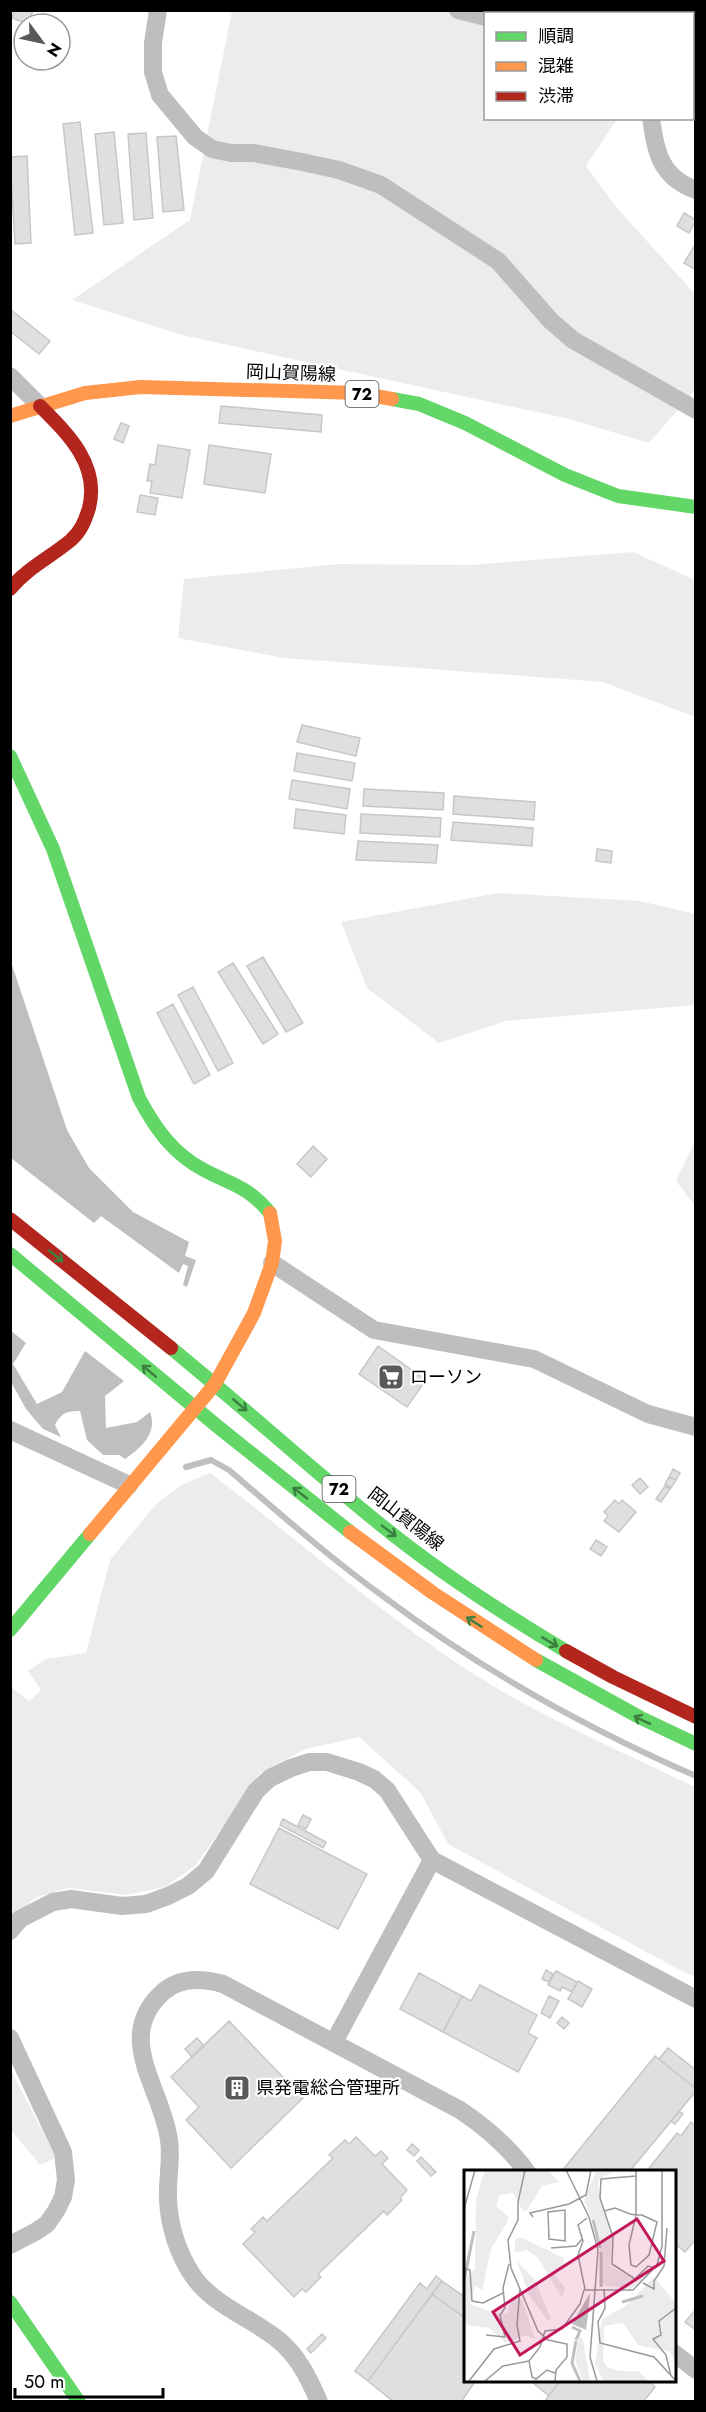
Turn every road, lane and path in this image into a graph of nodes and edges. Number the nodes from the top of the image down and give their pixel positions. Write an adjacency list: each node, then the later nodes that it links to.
1 (158, 10): 8 (street)
2 (458, 10): 3 (street)
3 (484, 16)
4 (651, 120): 5 (street)
5 (696, 190)
6 (10, 376): 7 (street)
7 (40, 406): 9 (main road, 岡山賀陽線 / 72); 10 (main road, 岡山賀陽線 / 72); 11 (main road)
8 (696, 410)
9 (10, 416)
10 (696, 507)
11 (10, 589)
12 (10, 756): 15 (main road)
13 (10, 1219): 16 (main road, 岡山賀陽線 / 72, one-way to 16)
14 (10, 1254): 17 (main road, 72, one-way to 14)
15 (272, 1263): 16 (main road); 18 (street)
16 (215, 1384): 17 (main road); 22 (main road, 岡山賀陽線 / 72, one-way to 22)
17 (194, 1409): 20 (main road); 23 (main road, 72, one-way to 17)
18 (696, 1427)
19 (10, 1430): 20 (street)
20 (129, 1485): 21 (main road)
21 (10, 1630)
22 (696, 1717)
23 (696, 1744)
24 (432, 1860): 25 (street); 26 (street); 28 (street)
25 (10, 1931)
26 (696, 1999)
27 (10, 2038): 30 (street)
28 (334, 2042): 29 (street); 35 (street)
29 (525, 2170)
30 (10, 2245)
31 (10, 2302): 34 (main road)
32 (676, 2354): 33 (street)
33 (696, 2370)
34 (79, 2402)
35 (319, 2402)

